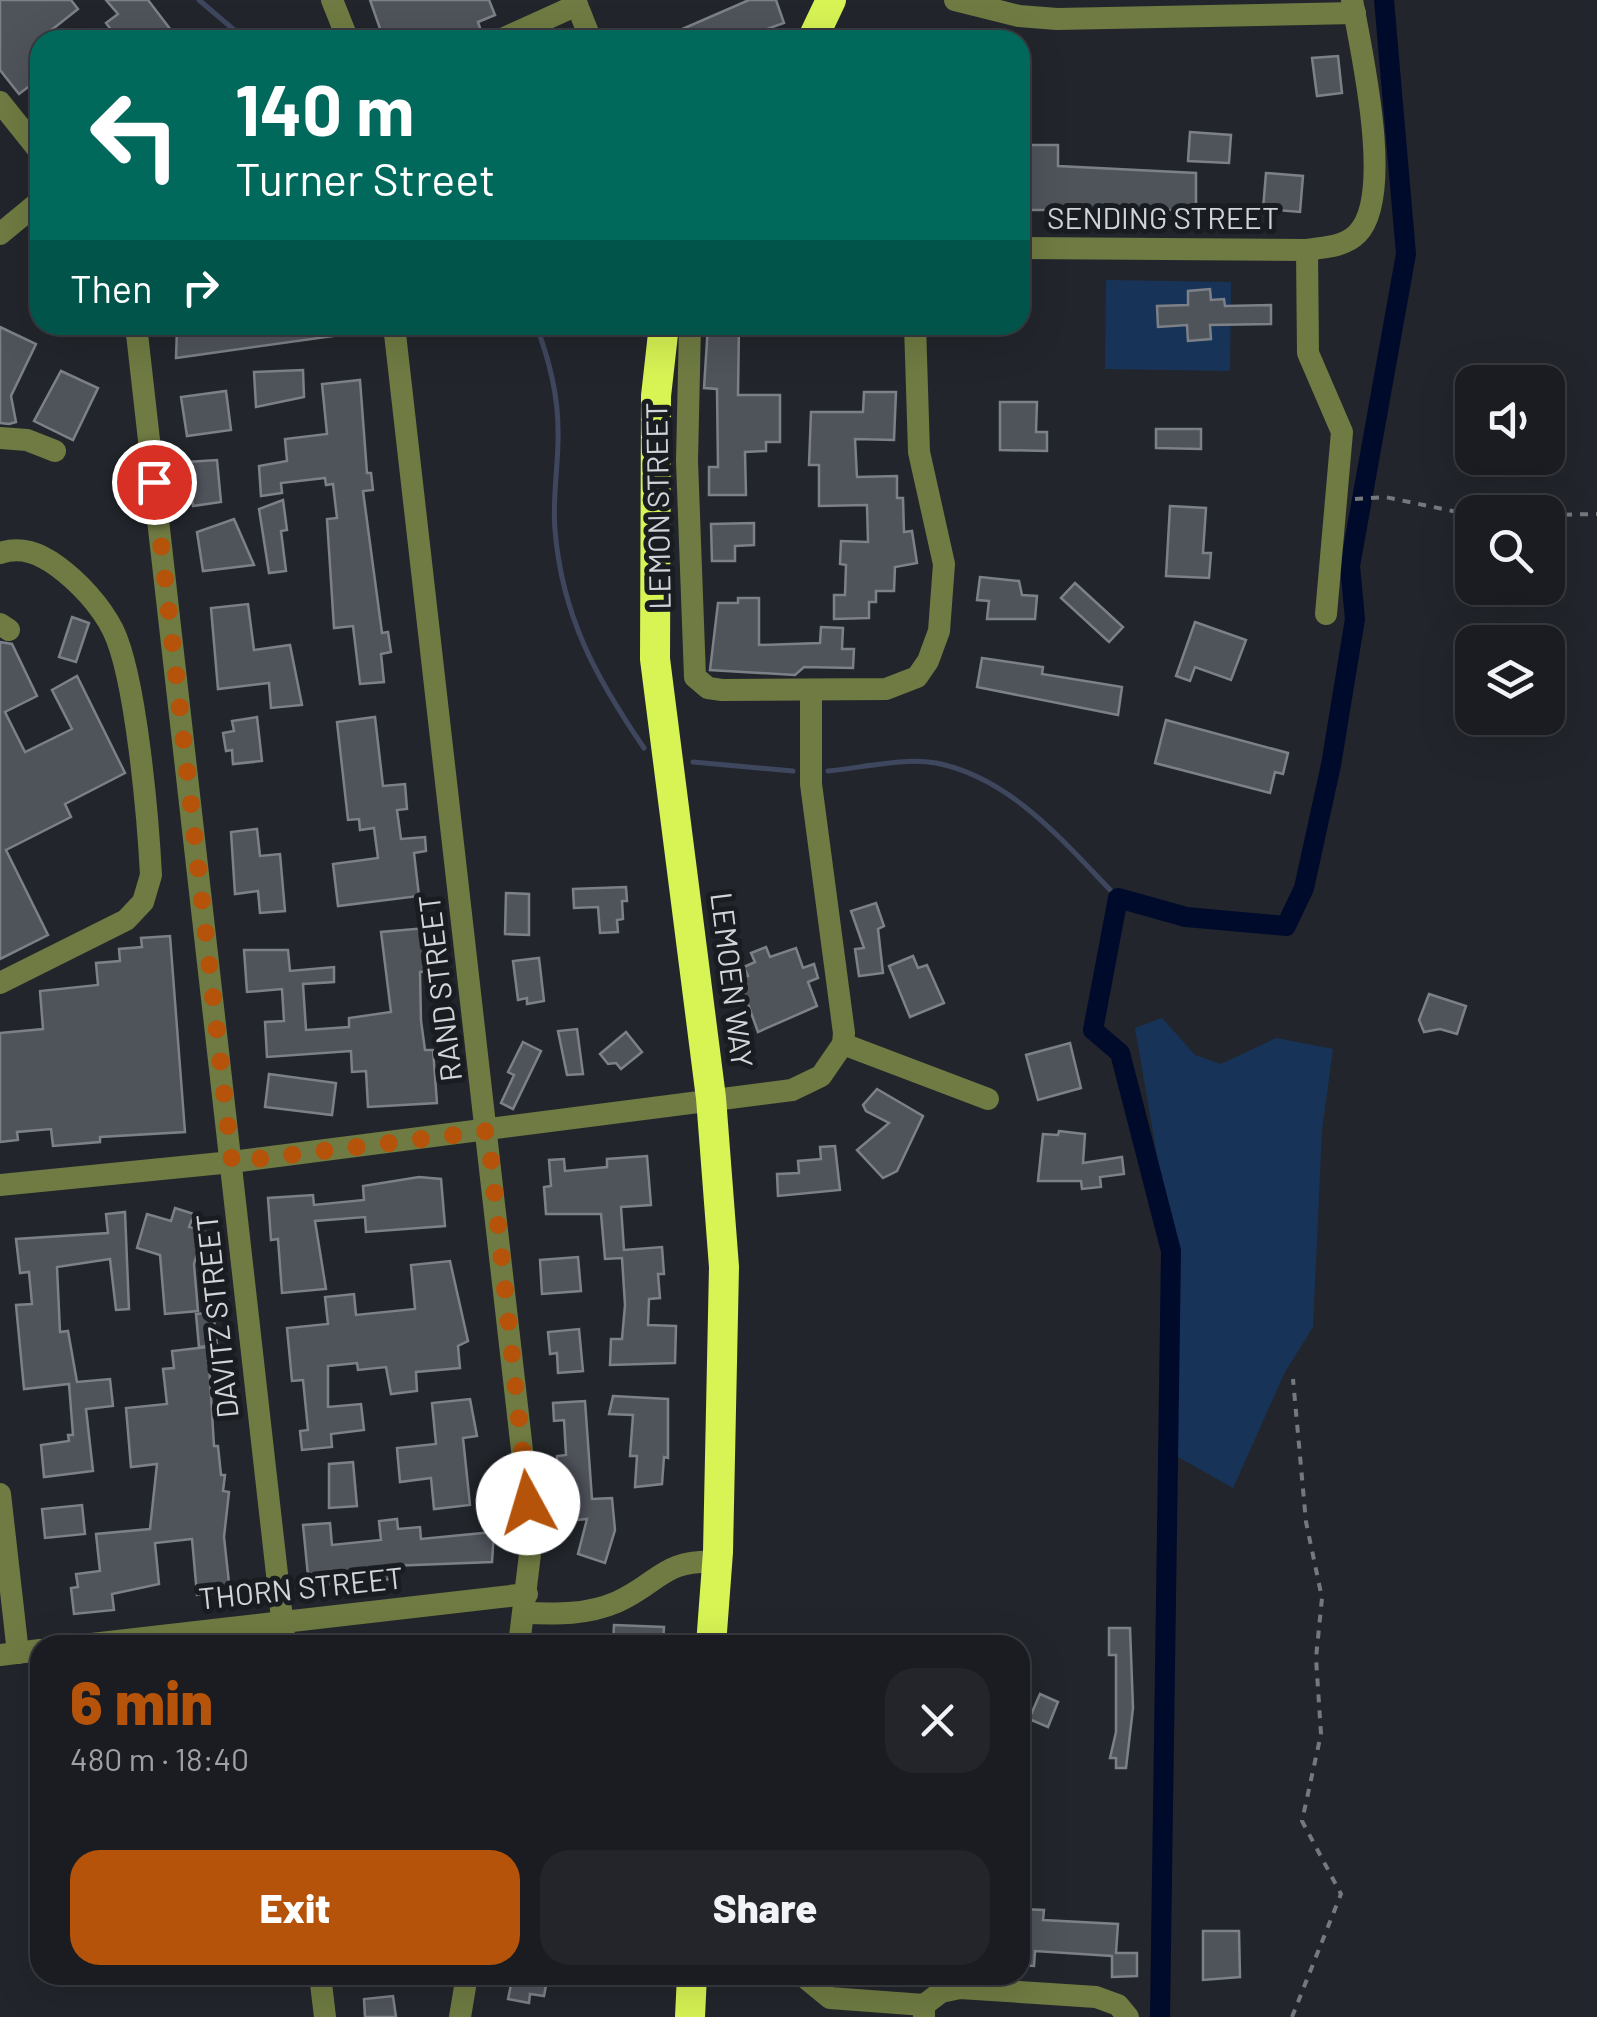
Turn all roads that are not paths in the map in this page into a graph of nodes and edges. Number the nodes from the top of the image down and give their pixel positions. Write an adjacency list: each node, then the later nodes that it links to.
1 (332, 0): 7 (street)
2 (831, 0): 10 (highway)
3 (955, 0): 6 (street)
4 (576, 3): 8 (street); 9 (street)
5 (1353, 7): 6 (street); 16 (street, SENDING STREET)
6 (1200, 9)
7 (344, 30)
8 (521, 30)
9 (587, 30)
10 (817, 30)
11 (0, 102): 12 (street)
12 (30, 140)
13 (30, 209): 14 (street)
14 (0, 234)
15 (1030, 248): 16 (street, SENDING STREET)
16 (1306, 250): 25 (street)
17 (137, 335): 32 (street, DAVITZ STREET)
18 (395, 335): 31 (street, RAND STREET)
19 (663, 335): 29 (highway, LEMOEN WAY)
20 (690, 335): 26 (street, LEMON STREET)
21 (915, 335): 26 (street)
22 (0, 438): 23 (street)
23 (55, 451)
24 (0, 553): 27 (street)
25 (1326, 614)
26 (811, 690): 28 (street)
27 (0, 984)
28 (843, 1044): 29 (street); 30 (street)
29 (711, 1098): 31 (street); 35 (highway, LEMOEN WAY)
30 (988, 1098)
31 (488, 1131): 32 (street); 36 (street, RAND STREET)
32 (232, 1162): 33 (street); 37 (street, DAVITZ STREET)
33 (0, 1185)
34 (0, 1494): 42 (street)
35 (718, 1562): 36 (street, THORN STREET); 41 (highway, LEMOEN WAY)
36 (525, 1603): 37 (street, THORN STREET); 40 (street, RAND STREET)
37 (283, 1621): 38 (street, THORN STREET); 39 (street, DAVITZ STREET)
38 (166, 1635)
39 (284, 1635)
40 (520, 1635)
41 (712, 1635)
42 (19, 1653)
43 (321, 1985): 48 (street)
44 (465, 1985): 49 (street)
45 (692, 1985): 50 (highway)
46 (814, 1985): 47 (street)
47 (924, 2011): 51 (street)
48 (325, 2017)
49 (460, 2017)
50 (690, 2017)
51 (1128, 2017)

